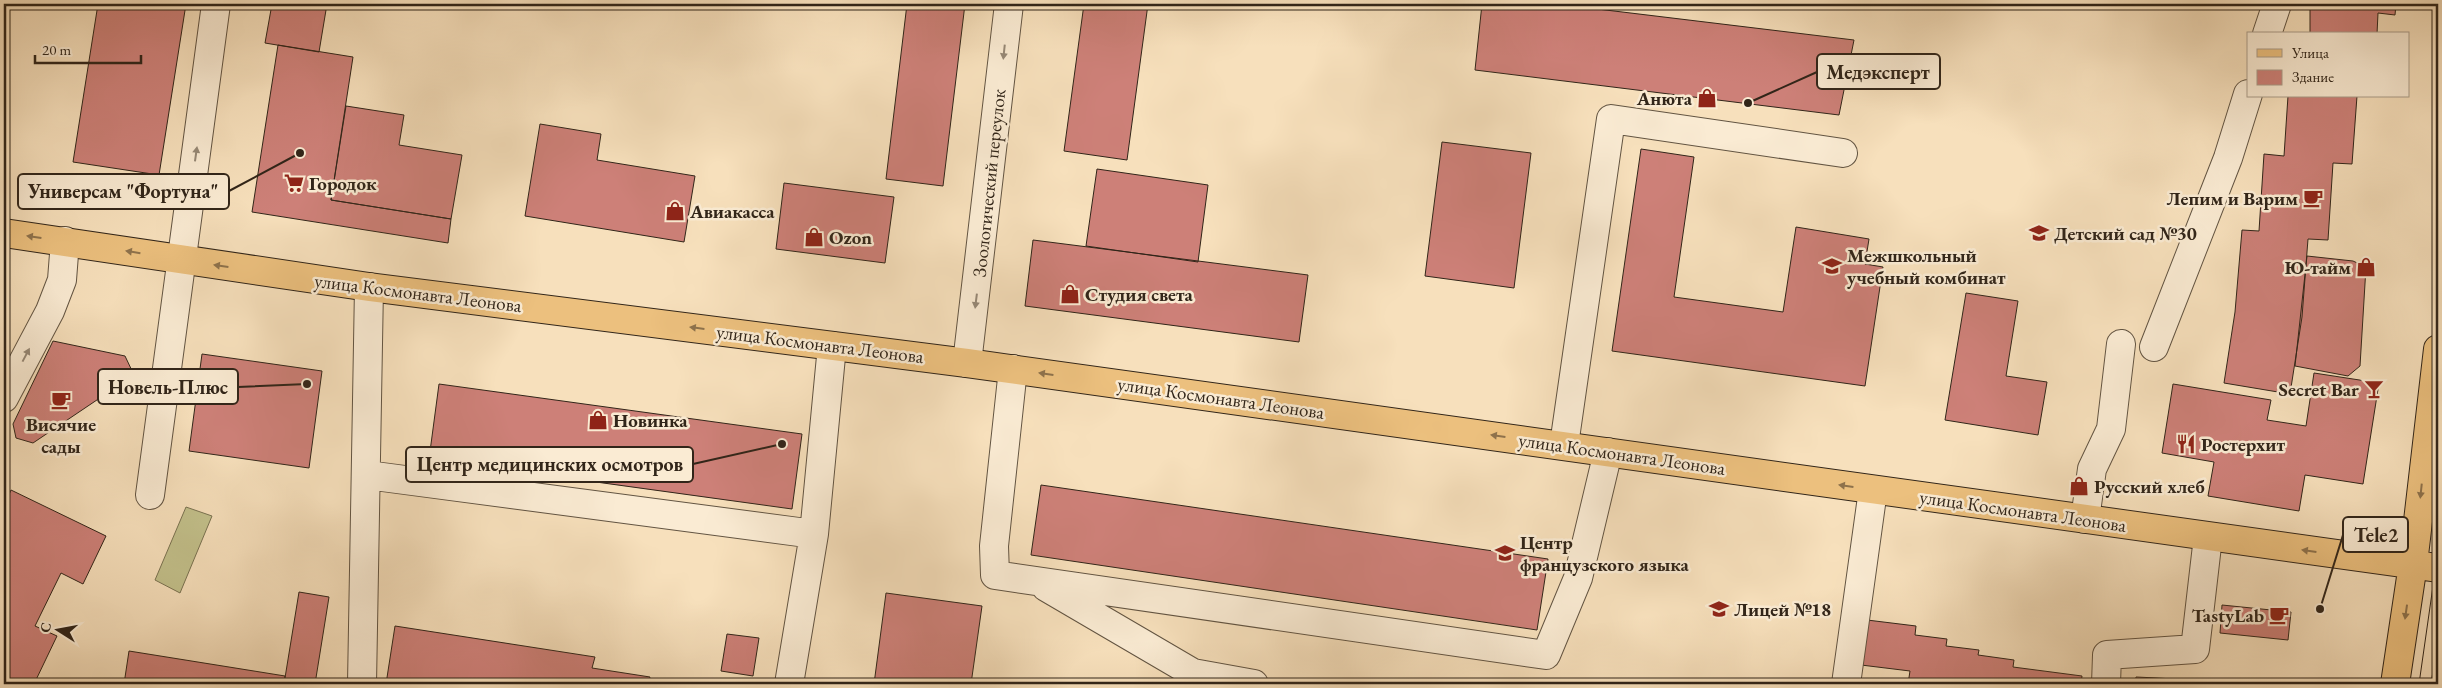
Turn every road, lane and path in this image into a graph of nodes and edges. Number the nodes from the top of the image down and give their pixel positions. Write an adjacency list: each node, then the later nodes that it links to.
1 (216, 4): 9 (street, one-way to 1)
2 (1009, 4): 15 (street, Зоологический переулок, one-way to 15)
3 (2277, 4): 4 (street)
4 (2268, 32)
5 (2247, 97): 13 (street)
6 (1843, 154): 18 (street)
7 (4, 233): 8 (main road, улица Космонавта Леонова, one-way to 7)
8 (65, 241): 9 (main road, улица Космонавта Леонова, one-way to 8); 17 (street, one-way to 8)
9 (181, 260): 10 (main road, улица Космонавта Леонова, one-way to 9); 22 (street)
10 (370, 287): 12 (main road, улица Космонавта Леонова, one-way to 10); 20 (street)
11 (2121, 344): 23 (street)
12 (832, 346): 15 (main road, улица Космонавта Леонова); 24 (street)
13 (2154, 347)
14 (2438, 349): 26 (main road, one-way to 26)
15 (967, 363): 16 (main road, улица Космонавта Леонова)
16 (1014, 369): 18 (main road, улица Космонавта Леонова, one-way to 16); 27 (street)
17 (4, 398)
18 (1564, 445): 19 (main road, улица Космонавта Леонова)
19 (1608, 452): 21 (main road, улица Космонавта Леонова, one-way to 19); 27 (street)
20 (367, 475): 24 (street); 29 (street)
21 (1873, 490): 23 (main road, улица Космонавта Леонова); 32 (street)
22 (150, 495)
23 (2085, 519): 25 (main road, улица Космонавта Леонова)
24 (814, 534): 30 (street)
25 (2208, 537): 26 (main road, улица Космонавта Леонова, one-way to 25); 33 (street)
26 (2425, 566): 34 (main road, one-way to 34)
27 (1034, 580): 28 (street)
28 (1193, 679): 31 (street)
29 (362, 684)
30 (789, 684)
31 (1254, 684)
32 (1846, 684)
33 (2106, 684)
34 (2395, 684)

